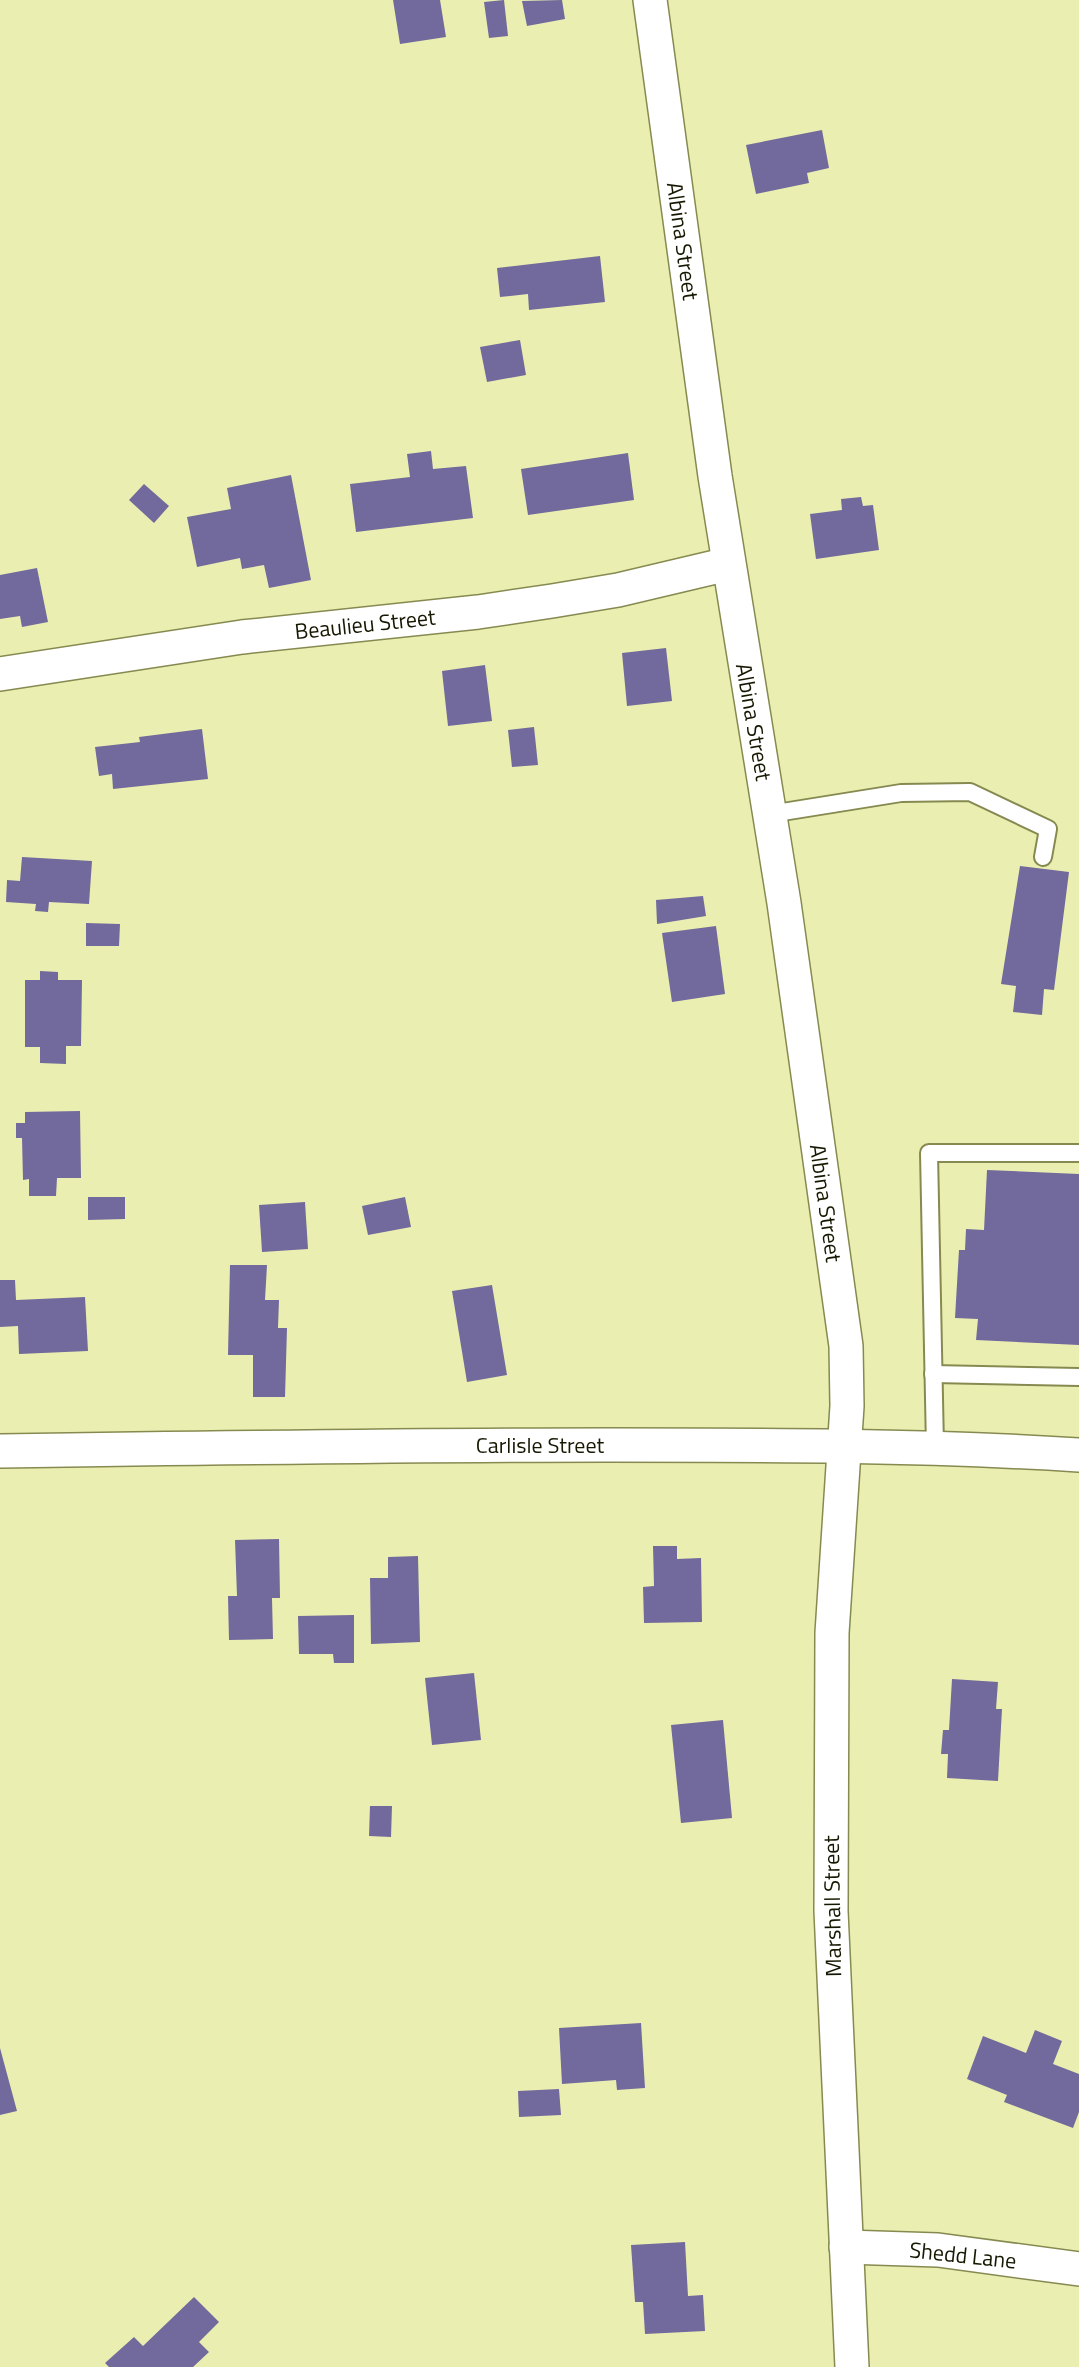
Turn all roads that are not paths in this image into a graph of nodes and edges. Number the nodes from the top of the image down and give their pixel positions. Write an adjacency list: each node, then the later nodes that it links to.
1 (650, 0): 2 (street, Albina Street)
2 (728, 564): 3 (street, Beaulieu Street); 4 (street, Albina Street)
3 (0, 674)
4 (770, 814): 5 (lane); 9 (street, Albina Street)
5 (1044, 857)
6 (1079, 1153): 7 (lane)
7 (933, 1374): 8 (lane); 10 (lane)
8 (1079, 1377)
9 (844, 1444): 10 (street, Carlisle Street); 11 (street, Carlisle Street); 13 (street, Marshall Street)
10 (935, 1447): 12 (street, Carlisle Street)
11 (0, 1451)
12 (1079, 1455)
13 (846, 2247): 14 (street, Shedd Lane); 15 (street, Marshall Street)
14 (1079, 2269)
15 (852, 2367)

